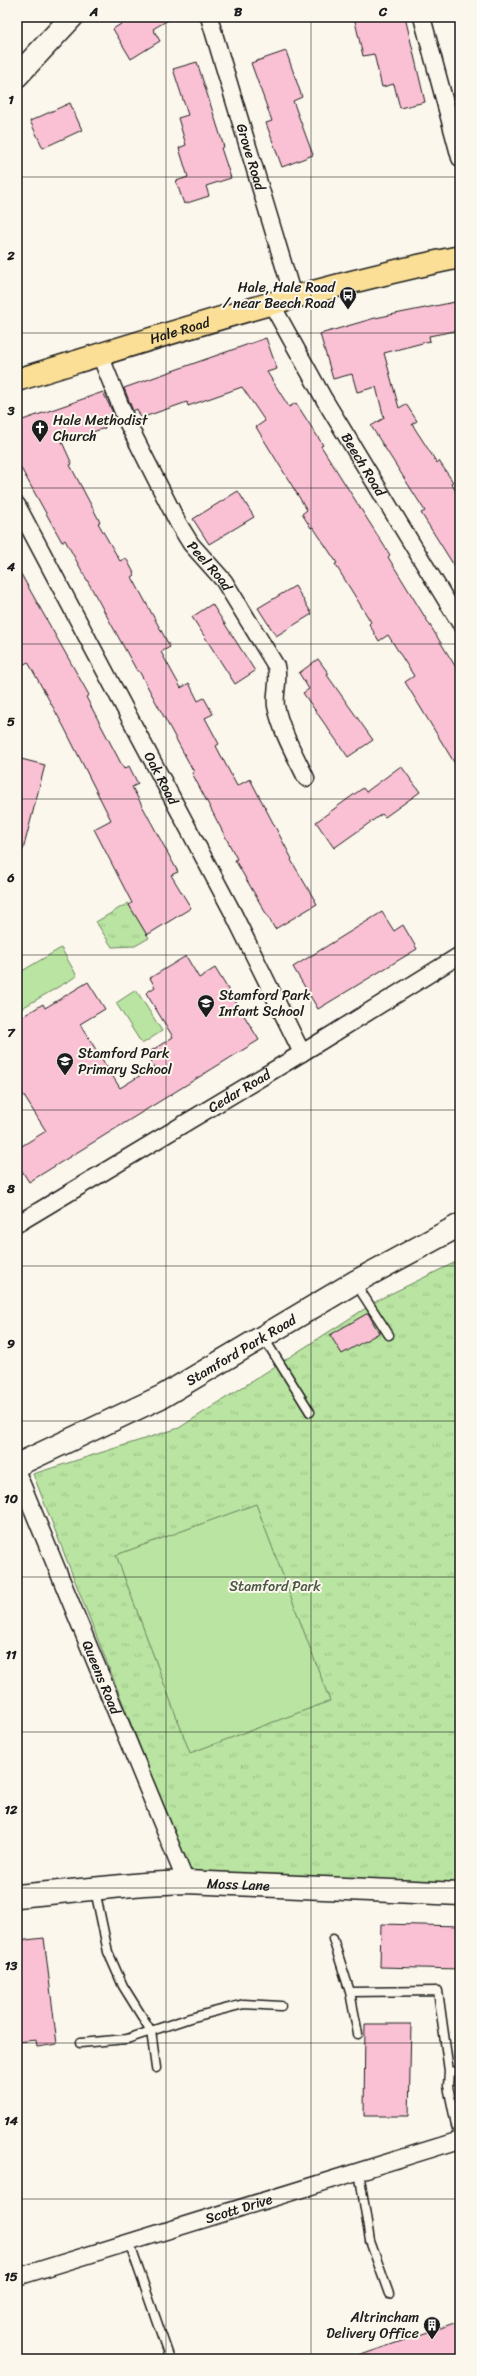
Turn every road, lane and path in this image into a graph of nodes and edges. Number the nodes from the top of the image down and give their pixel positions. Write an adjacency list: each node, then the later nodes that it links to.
1 (72, 17): 4 (street)
2 (209, 17): 7 (street, Grove Road)
3 (422, 17): 5 (street)
4 (17, 76)
5 (460, 158)
6 (460, 257): 7 (main road, Hale Road)
7 (293, 296): 8 (main road, Hale Road)
8 (271, 302): 9 (main road, Hale Road); 12 (street, Beech Road)
9 (100, 355): 10 (main road, Hale Road); 13 (street, Peel Road)
10 (17, 380)
11 (17, 505): 15 (street, Oak Road)
12 (460, 623)
13 (306, 778)
14 (460, 955): 15 (street, Cedar Road)
15 (302, 1053): 16 (street, Cedar Road)
16 (17, 1224)
17 (460, 1225): 18 (street, Stamford Park Road)
18 (355, 1282): 19 (lane); 20 (street, Stamford Park Road)
19 (389, 1335)
20 (263, 1337): 21 (lane); 22 (street, Stamford Park Road)
21 (310, 1412)
22 (17, 1465)
23 (17, 1472): 24 (street, Queens Road)
24 (186, 1882): 25 (street, Moss Lane); 26 (street, Moss Lane)
25 (94, 1890): 27 (street, Moss Lane); 31 (lane)
26 (460, 1894)
27 (17, 1896)
28 (333, 1939): 29 (lane)
29 (350, 1992): 32 (lane); 35 (lane)
30 (281, 2006): 31 (lane)
31 (151, 2031): 33 (lane); 34 (lane)
32 (358, 2034)
33 (80, 2043)
34 (156, 2068)
35 (449, 2071): 36 (lane); 37 (lane)
36 (460, 2072)
37 (459, 2140): 38 (street, Scott Drive)
38 (359, 2171): 39 (street, Scott Drive); 41 (lane)
39 (129, 2242): 40 (street, Scott Drive); 42 (lane)
40 (17, 2277)
41 (389, 2294)
42 (170, 2359)

